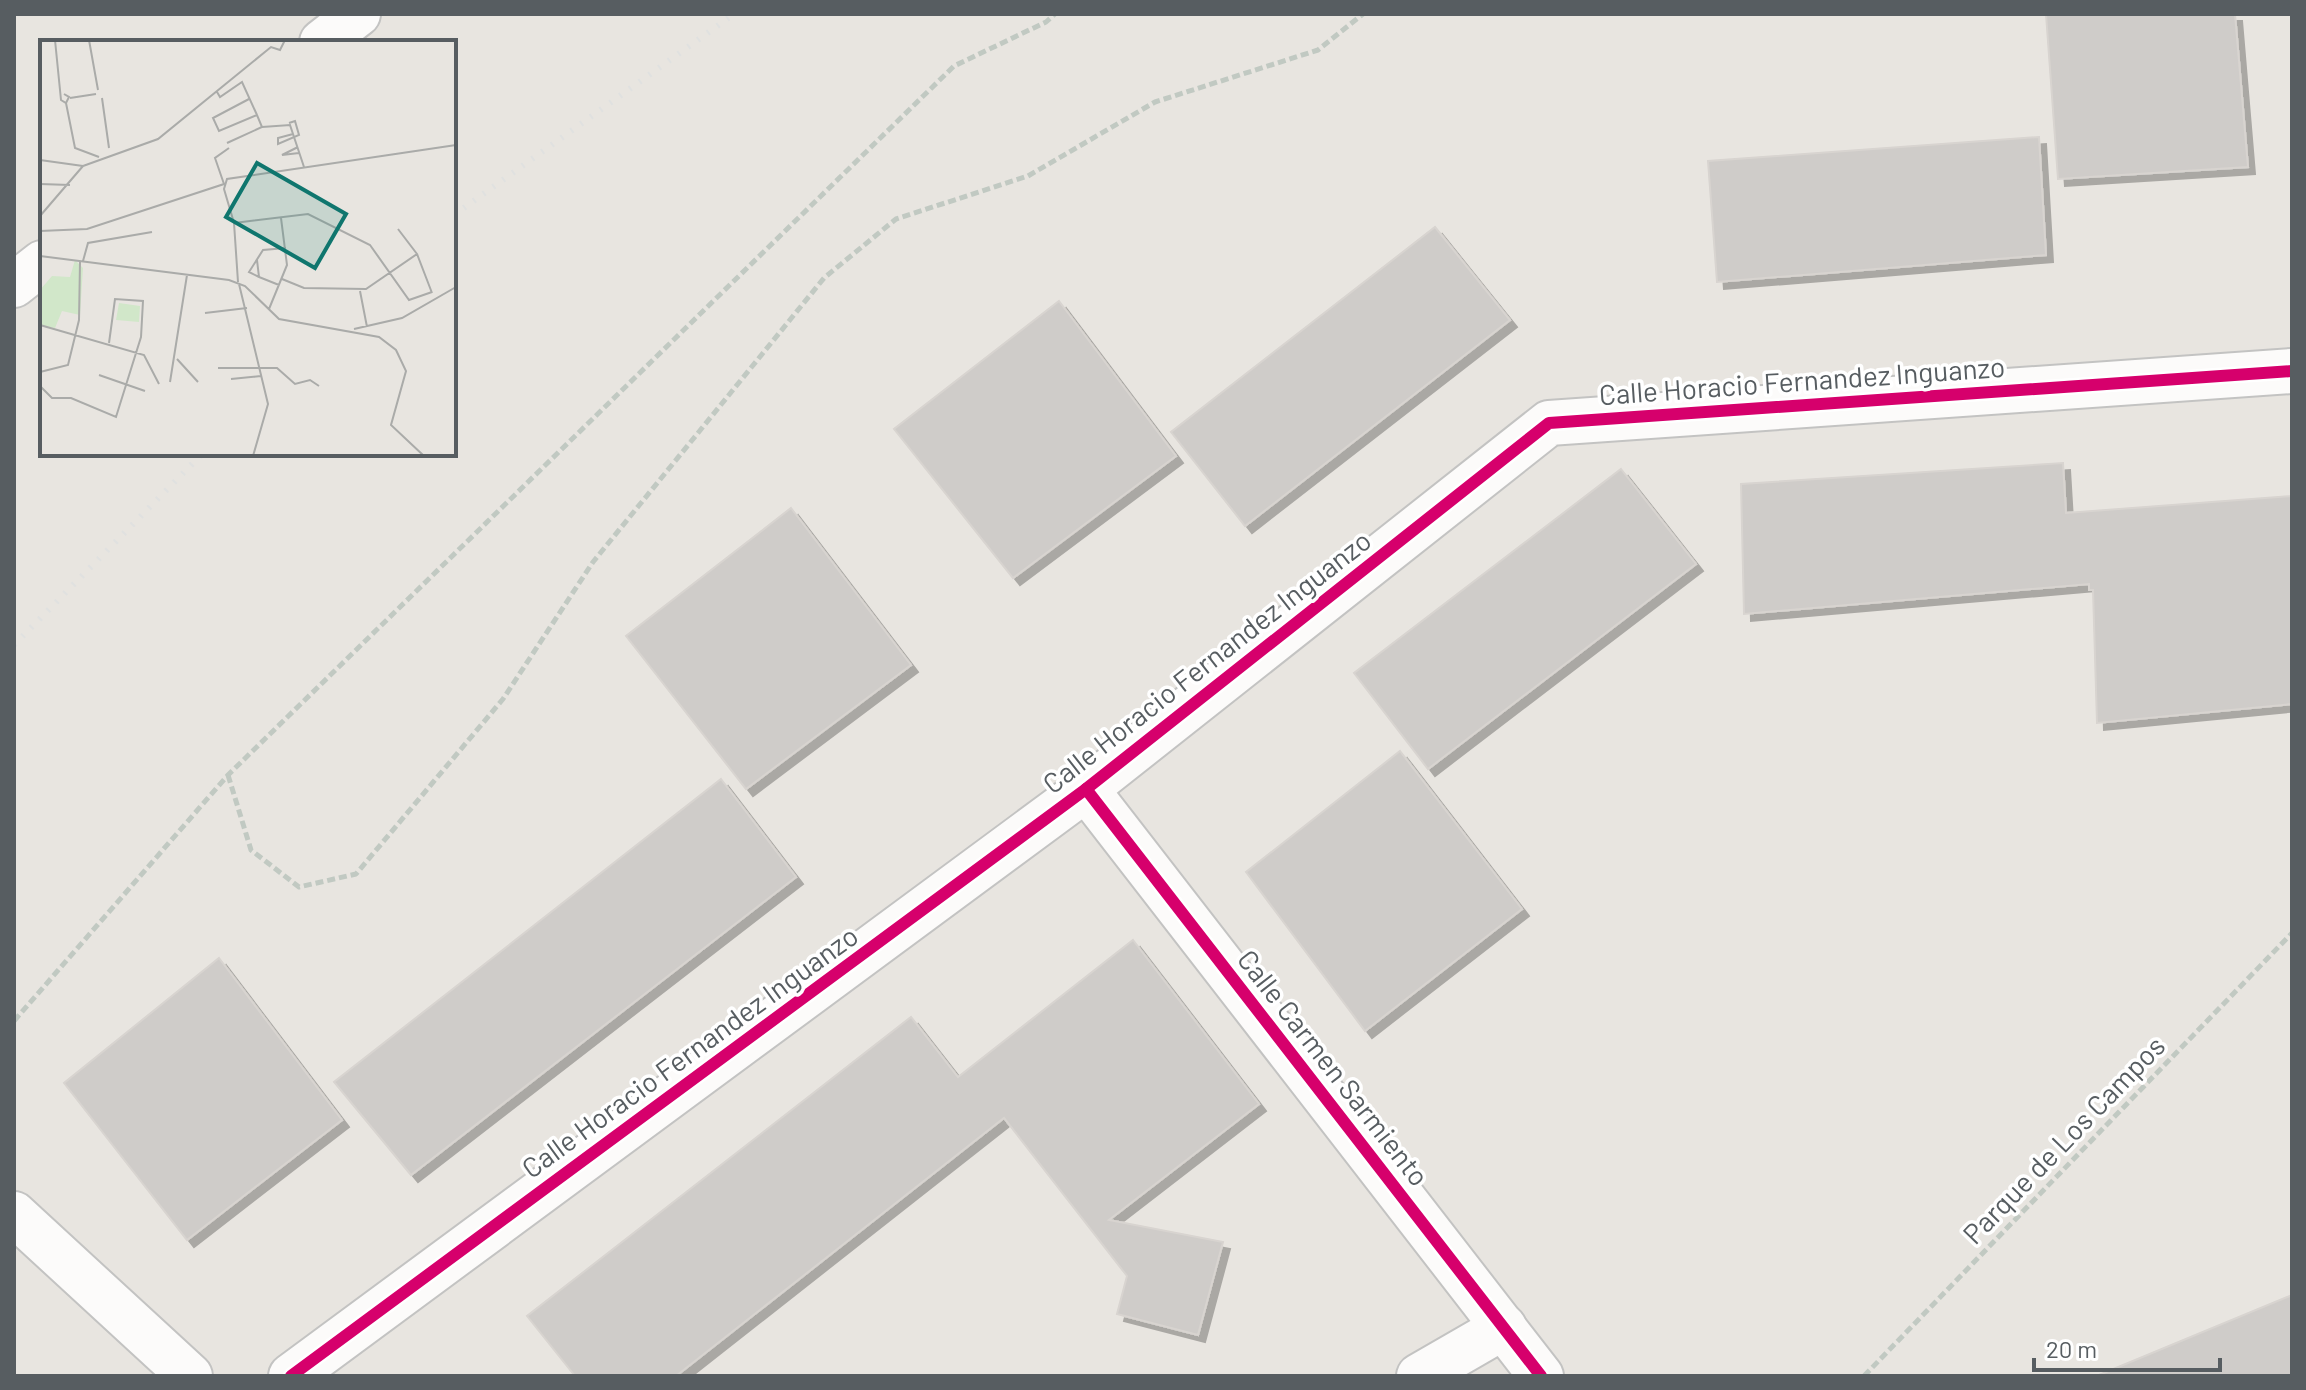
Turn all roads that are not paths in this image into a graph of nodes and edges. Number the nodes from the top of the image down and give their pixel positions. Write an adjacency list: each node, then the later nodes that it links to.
1 (358, 14): 2 (street)
2 (325, 40)
3 (40, 265): 4 (street)
4 (14, 285)
5 (2292, 371): 6 (street, Calle Horacio Fernandez Inguanzo)
6 (1086, 789): 8 (street, Calle Carmen Sarmiento); 10 (street, Calle Horacio Fernandez Inguanzo)
7 (14, 1214): 9 (street)
8 (1504, 1327): 11 (street); 12 (street, Calle Carmen Sarmiento)
9 (190, 1376)
10 (291, 1376)
11 (1419, 1376)
12 (1541, 1376)

